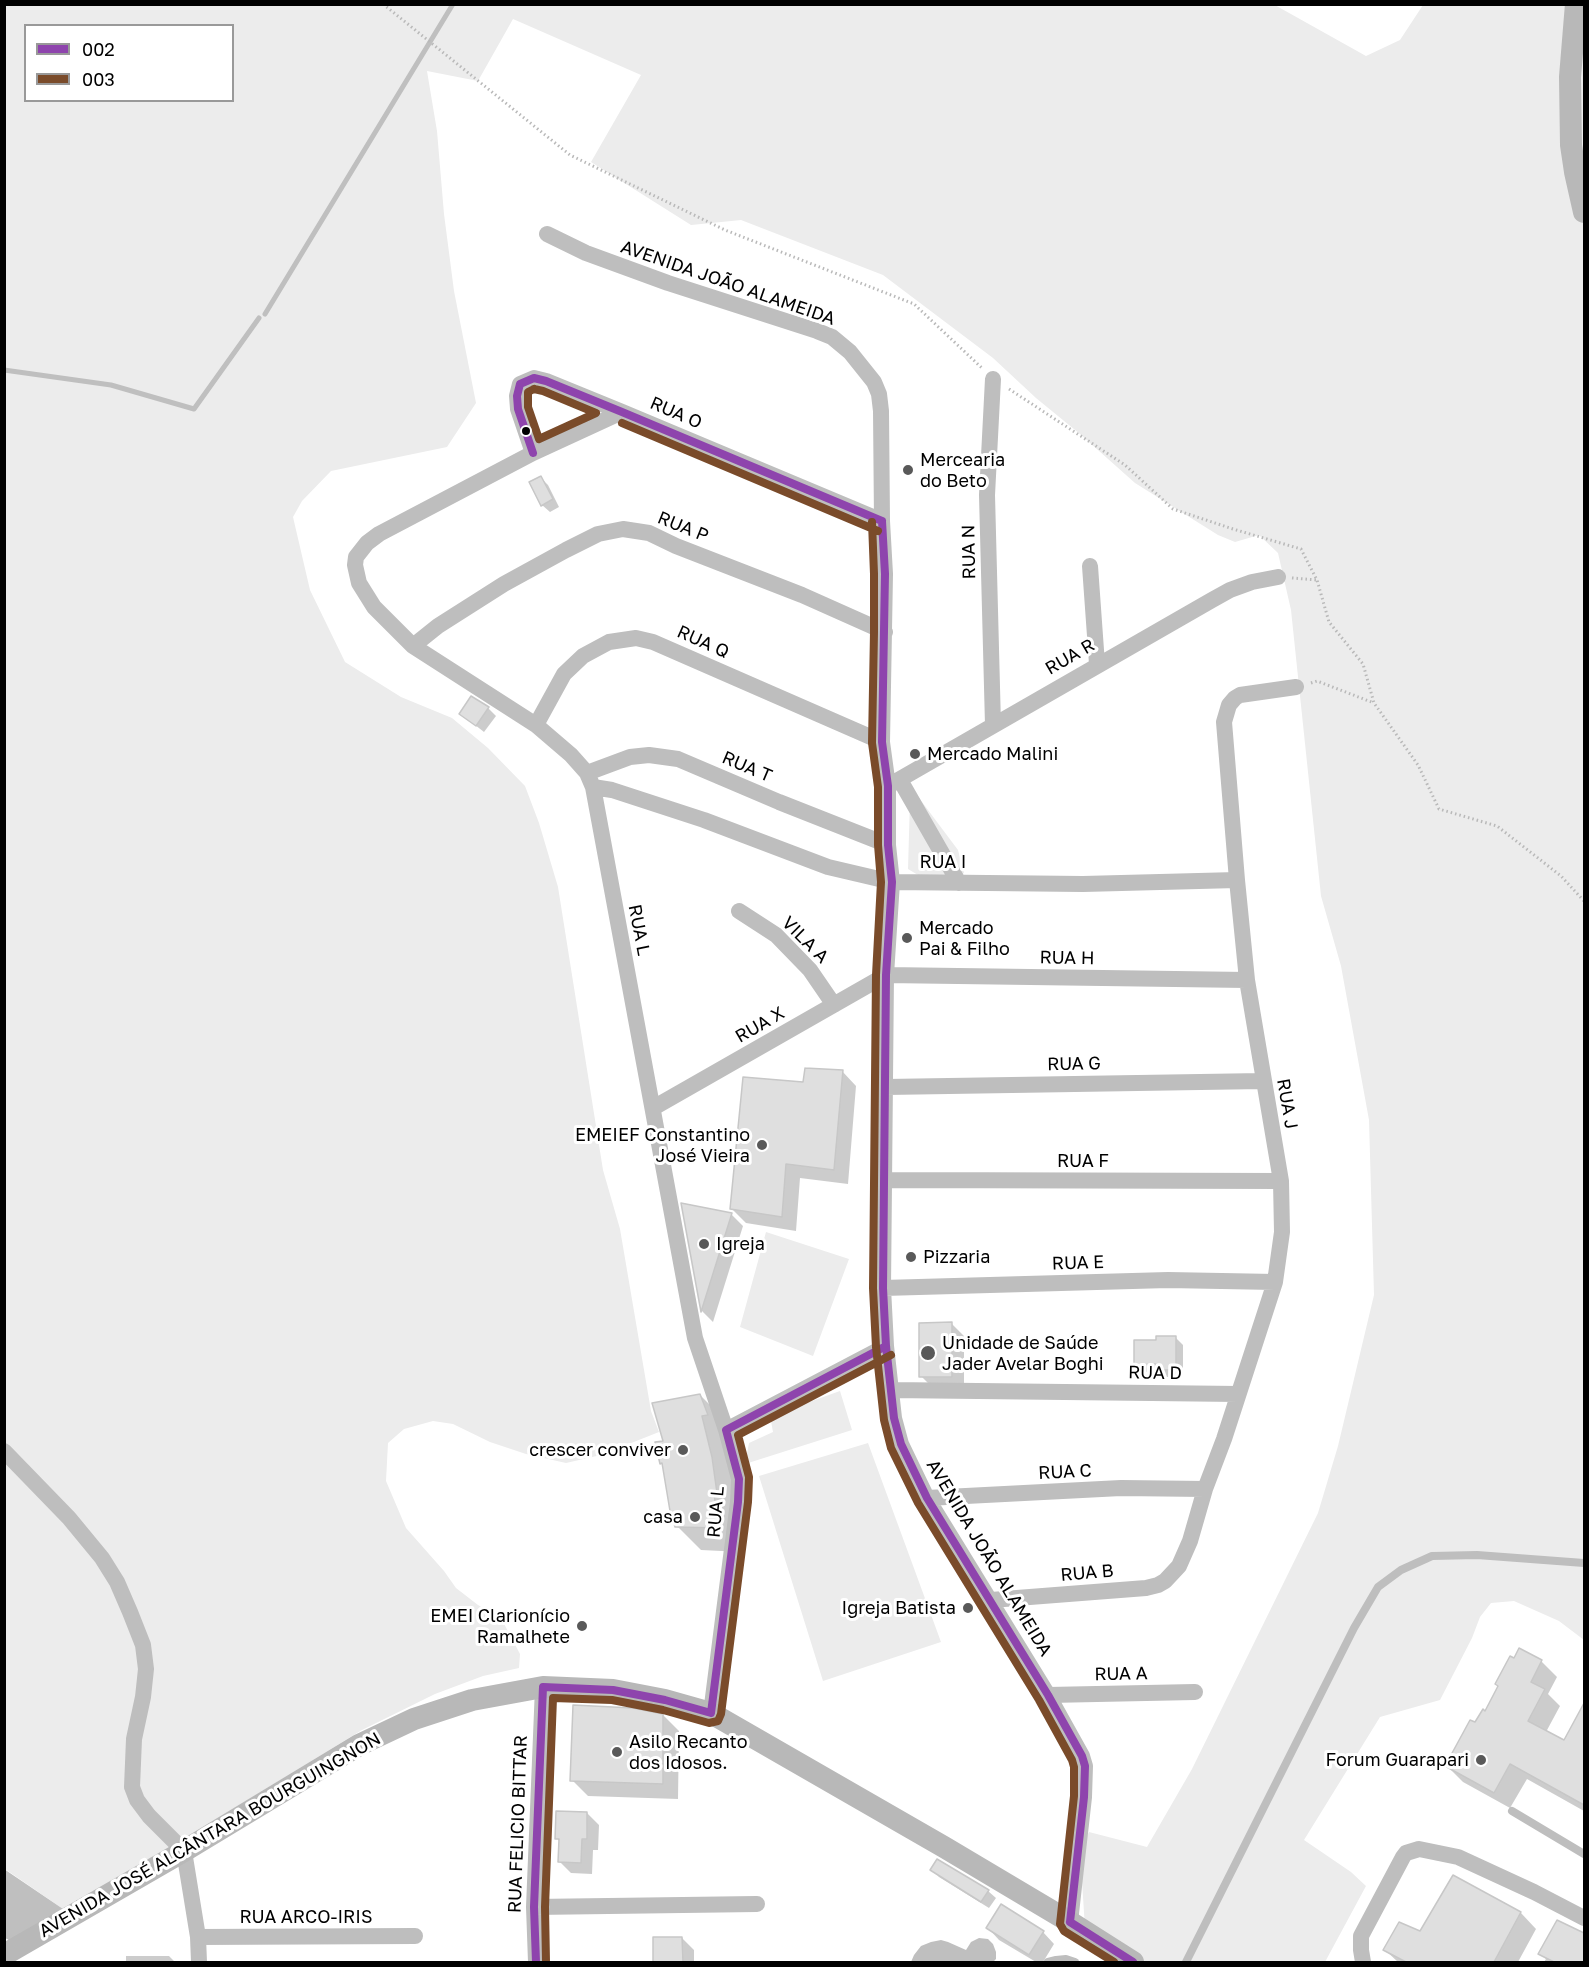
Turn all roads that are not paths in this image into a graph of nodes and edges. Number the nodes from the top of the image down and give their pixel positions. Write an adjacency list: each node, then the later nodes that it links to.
1 (1576, 4): 2 (street)
2 (1584, 212)
3 (547, 234): 7 (street, AVENIDA JOÃO ALAMEIDA)
4 (993, 379): 15 (street, RUA N)
5 (622, 412): 6 (street); 6 (street, RUA O); 7 (street, RUA O)
6 (533, 453): 11 (street)
7 (882, 521): 10 (street, AVENIDA JOÃO ALAMEIDA)
8 (1090, 566): 12 (street)
9 (1278, 577): 12 (street, RUA R)
10 (885, 632): 11 (street, RUA P); 16 (street, AVENIDA JOÃO ALAMEIDA)
11 (412, 646): 14 (street)
12 (1097, 664): 15 (street, RUA R)
13 (1296, 687): 20 (street, RUA J)
14 (536, 725): 16 (street, RUA Q); 17 (street)
15 (993, 725): 18 (street, RUA R)
16 (882, 742): 18 (street, AVENIDA JOÃO ALAMEIDA)
17 (590, 780): 19 (street, RUA T); 21 (street, RUA I); 29 (street, RUA L)
18 (894, 783): 19 (street, AVENIDA JOÃO ALAMEIDA); 22 (street)
19 (888, 845): 21 (street, AVENIDA JOÃO ALAMEIDA)
20 (1237, 880): 22 (street, RUA I); 25 (street, RUA J)
21 (892, 882): 22 (street, RUA I); 24 (street, AVENIDA JOÃO ALAMEIDA)
22 (959, 883)
23 (739, 911): 26 (street, VILA A)
24 (886, 975): 25 (street, RUA H); 26 (street, RUA X); 28 (street, AVENIDA JOÃO ALAMEIDA)
25 (1247, 980): 27 (street, RUA J)
26 (834, 1005): 29 (street, RUA X)
27 (1263, 1081): 28 (street, RUA G); 31 (street, RUA J)
28 (886, 1087): 30 (street, AVENIDA JOÃO ALAMEIDA)
29 (653, 1108): 37 (street, RUA L)
30 (885, 1180): 31 (street, RUA F); 33 (street, AVENIDA JOÃO ALAMEIDA)
31 (1281, 1181): 32 (street, RUA J)
32 (1275, 1282): 33 (street, RUA E); 36 (street, RUA J)
33 (883, 1288): 34 (street, AVENIDA JOÃO ALAMEIDA)
34 (886, 1346): 35 (street, AVENIDA JOÃO ALAMEIDA); 37 (street)
35 (891, 1390): 36 (street, RUA D); 40 (street, AVENIDA JOÃO ALAMEIDA)
36 (1238, 1394): 39 (street, RUA J)
37 (726, 1430): 47 (street, RUA L)
38 (4, 1451): 49 (street)
39 (1205, 1489): 40 (street, RUA C); 42 (street, RUA J)
40 (927, 1498): 43 (street, AVENIDA JOÃO ALAMEIDA)
41 (1584, 1563): 64 (lane)
42 (1179, 1566): 43 (street, RUA B)
43 (991, 1600): 46 (street, AVENIDA JOÃO ALAMEIDA)
44 (543, 1687): 47 (street, AVENIDA JOSÉ ALCÂNTARA BOURGUINGNON); 49 (street, AVENIDA JOSÉ ALCÂNTARA BOURGUINGNON); 52 (street, RUA FELICIO BITTAR)
45 (1196, 1692): 46 (street, RUA A)
46 (1048, 1695): 54 (street, AVENIDA JOÃO ALAMEIDA)
47 (711, 1713): 54 (street, AVENIDA JOSÉ ALCÂNTARA BOURGUINGNON)
48 (1512, 1811): 50 (lane)
49 (184, 1851): 56 (street); 57 (street, AVENIDA JOSÉ ALCÂNTARA BOURGUINGNON)
50 (1584, 1854)
51 (757, 1904): 52 (street)
52 (534, 1907): 60 (street, RUA FELICIO BITTAR)
53 (1584, 1918): 58 (street)
54 (1070, 1922): 63 (street, AVENIDA JOSÉ ALCÂNTARA BOURGUINGNON)
55 (415, 1936): 56 (street, RUA ARCO-IRIS)
56 (198, 1938): 59 (street)
57 (4, 1955)
58 (1362, 1956)
59 (199, 1962)
60 (536, 1962)
61 (1048, 1962): 62 (lane)
62 (1075, 1962)
63 (1133, 1962)
64 (1186, 1962)

